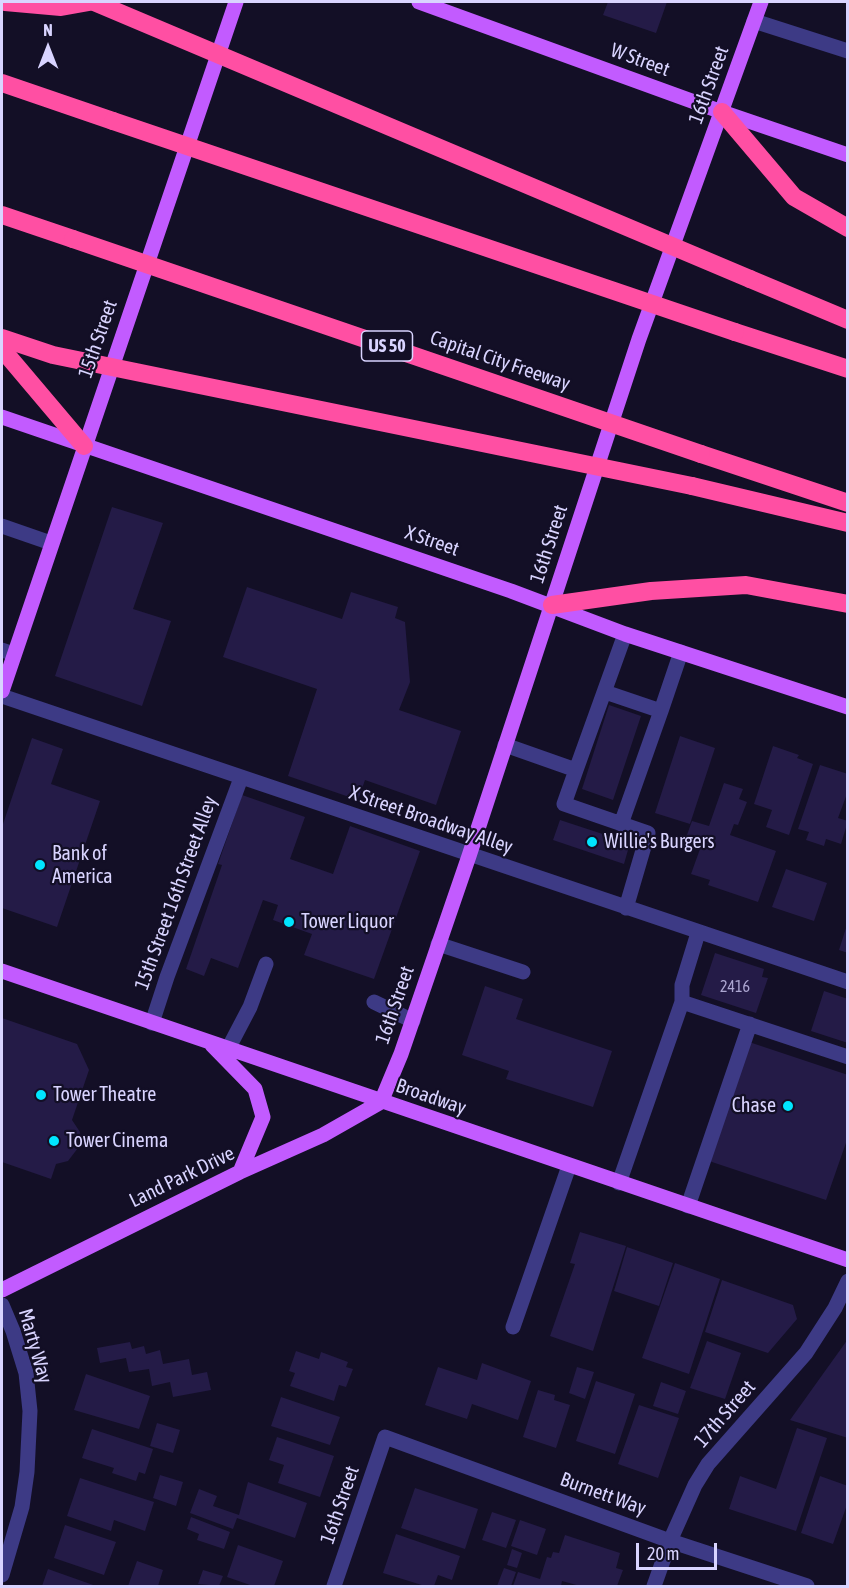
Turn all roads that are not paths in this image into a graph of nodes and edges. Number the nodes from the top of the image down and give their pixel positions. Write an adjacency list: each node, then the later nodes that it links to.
1 (5, 2): 2 (highway)
2 (88, 2)
3 (94, 2): 14 (highway, bridge)
4 (236, 2): 19 (main road, 15th Street)
5 (419, 2): 10 (main road, W Street)
6 (761, 2): 7 (main road, 16th Street)
7 (754, 21): 8 (street); 10 (main road, 16th Street)
8 (848, 51)
9 (2, 83): 17 (highway, bridge)
10 (722, 112): 11 (main road, W Street); 13 (highway); 25 (main road, 16th Street)
11 (848, 155)
12 (2, 215): 20 (highway, Capital City Freeway / US 50, bridge)
13 (848, 228)
14 (848, 320)
15 (2, 338): 21 (highway, bridge)
16 (2, 349): 19 (highway)
17 (848, 369)
18 (2, 417): 19 (main road, X Street)
19 (84, 446): 23 (main road, 15th Street); 25 (main road, X Street)
20 (848, 503)
21 (848, 523)
22 (2, 526): 23 (street)
23 (51, 543): 27 (main road, 15th Street)
24 (848, 604): 25 (highway)
25 (552, 605): 26 (main road, X Street); 34 (main road, 16th Street)
26 (625, 634): 28 (main road, X Street); 30 (street)
27 (8, 652): 29 (main road, 15th Street)
28 (681, 652): 32 (main road, X Street); 33 (street)
29 (2, 691)
30 (604, 692): 33 (street); 35 (street)
31 (2, 696): 36 (street, X Street Broadway Alley)
32 (848, 707)
33 (661, 711): 37 (street)
34 (505, 745): 35 (street); 38 (main road, 16th Street)
35 (576, 771): 37 (street)
36 (241, 778): 38 (street, X Street Broadway Alley); 49 (street, 15th Street 16th Street Alley)
37 (621, 824): 39 (street)
38 (469, 855): 39 (street, X Street Broadway Alley); 41 (main road, 16th Street)
39 (626, 908): 40 (street, X Street Broadway Alley)
40 (699, 933): 45 (street, X Street Broadway Alley); 47 (street)
41 (438, 944): 44 (street); 48 (main road, 16th Street)
42 (266, 963): 52 (street)
43 (2, 971): 49 (main road, Broadway)
44 (523, 972)
45 (848, 982)
46 (374, 1002): 48 (street)
47 (682, 1002): 50 (street); 57 (street)
48 (413, 1021): 54 (main road, 16th Street)
49 (152, 1023): 51 (main road, Broadway)
50 (750, 1024): 53 (street); 58 (street)
51 (210, 1043): 52 (main road, Broadway); 56 (main road)
52 (228, 1049): 54 (main road, Broadway)
53 (848, 1057)
54 (381, 1102): 55 (main road, Broadway); 56 (main road, Land Park Drive)
55 (568, 1166): 57 (main road, Broadway); 63 (street)
56 (240, 1172): 61 (main road, Land Park Drive)
57 (619, 1183): 58 (main road, Broadway)
58 (688, 1206): 59 (main road, Broadway)
59 (848, 1260)
60 (848, 1281): 65 (street, 17th Street)
61 (2, 1290)
62 (2, 1305): 66 (street, Marty Way)
63 (513, 1328)
64 (385, 1437): 65 (street, Burnett Way); 67 (street, 16th Street)
65 (670, 1541): 68 (street, 17th Street); 69 (street, Burnett Way)
66 (2, 1575)
67 (334, 1587)
68 (654, 1587)
69 (807, 1587)

